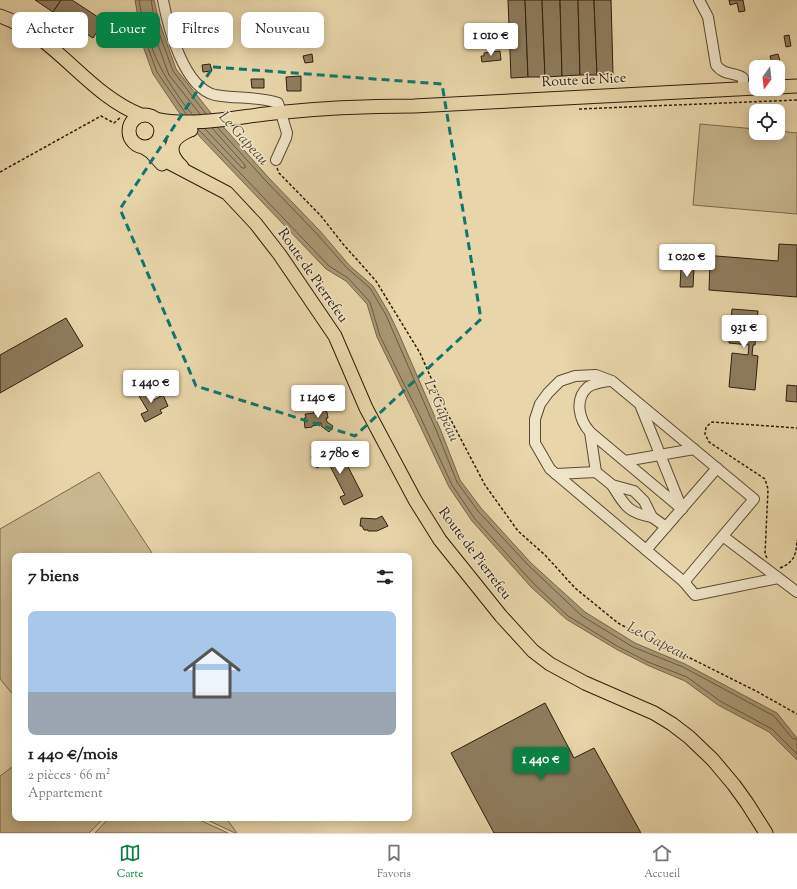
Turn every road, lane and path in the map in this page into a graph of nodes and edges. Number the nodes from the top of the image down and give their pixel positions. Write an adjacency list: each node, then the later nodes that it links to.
1 (163, 0): 12 (street)
2 (699, 0): 5 (street)
3 (0, 16): 8 (main road)
4 (797, 86): 6 (main road)
5 (749, 87)
6 (785, 87)
7 (749, 88): 12 (main road, Route de Nice)
8 (111, 100): 11 (main road); 14 (main road)
9 (797, 100): 10 (path)
10 (573, 109)
11 (141, 115): 13 (main road); 14 (main road)
12 (282, 117): 15 (main road, Route de Nice); 18 (street)
13 (156, 119): 15 (main road); 16 (main road)
14 (125, 122): 17 (main road); 20 (path)
15 (184, 126): 16 (main road); 19 (main road)
16 (159, 138): 17 (main road); 19 (main road)
17 (145, 148): 21 (main road)
18 (276, 160): 44 (path)
19 (186, 171): 21 (main road)
20 (0, 172)
21 (244, 212): 45 (main road, Route de Pierrefeu)
22 (612, 381): 23 (street); 25 (street); 31 (street)
23 (641, 405): 26 (street); 27 (street)
24 (797, 428): 39 (path)
25 (590, 432): 28 (street); 30 (street)
26 (694, 449): 27 (street); 29 (street)
27 (660, 455): 28 (street); 33 (street)
28 (625, 461): 33 (street)
29 (717, 468): 33 (street); 36 (street)
30 (596, 472): 31 (street); 32 (street)
31 (556, 474): 38 (street)
32 (612, 485): 34 (street); 34 (street)
33 (682, 509): 35 (street)
34 (652, 517): 35 (street)
35 (666, 527): 38 (street)
36 (724, 537): 41 (street); 42 (street)
37 (797, 540): 40 (path)
38 (646, 550): 42 (street)
39 (767, 559)
40 (775, 566)
41 (778, 578): 42 (street); 43 (street)
42 (684, 582)
43 (797, 592)
44 (797, 714)
45 (766, 833)

